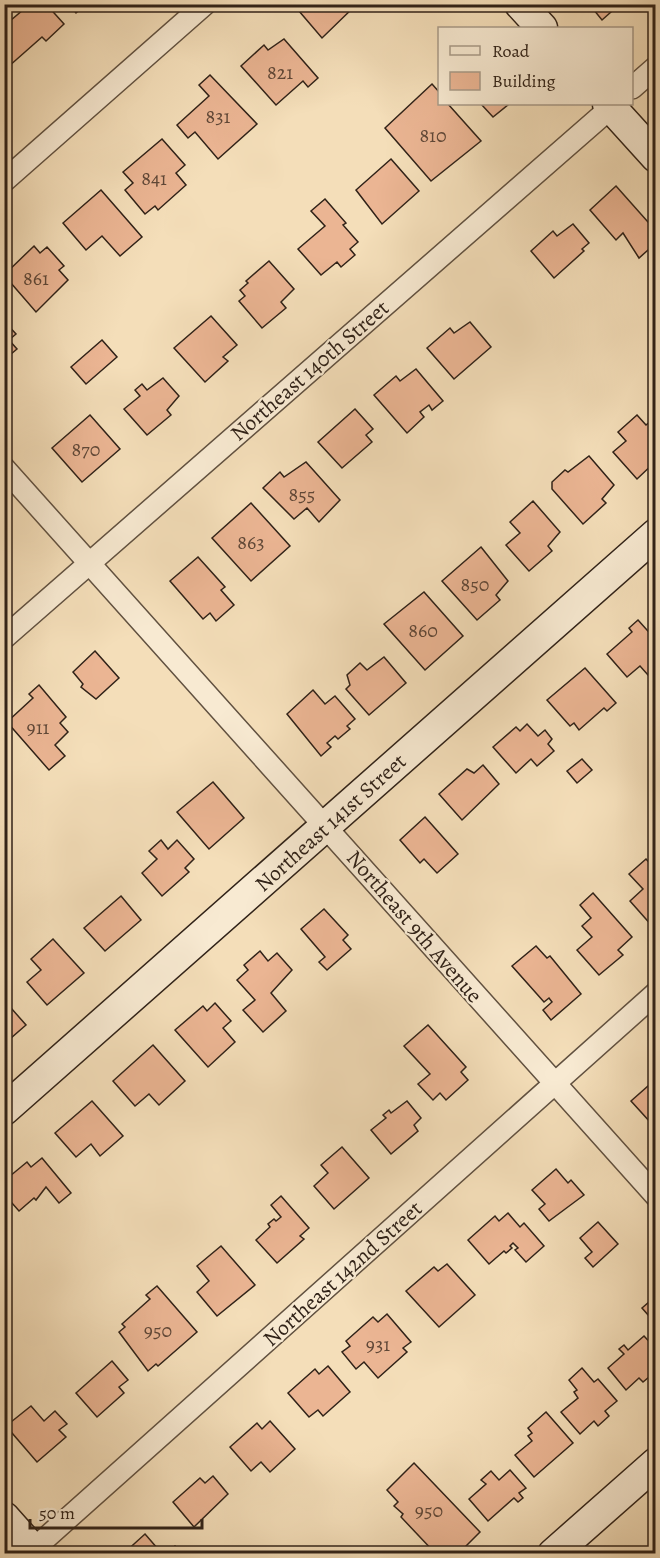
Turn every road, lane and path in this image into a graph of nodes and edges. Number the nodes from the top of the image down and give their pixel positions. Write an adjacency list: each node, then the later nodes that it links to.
1 (205, 4): 9 (street)
2 (520, 4): 3 (street)
3 (541, 27)
4 (656, 67): 5 (street, Northeast 140th Street)
5 (633, 86)
6 (610, 105): 12 (street, Northeast 140th Street)
7 (619, 105): 8 (street)
8 (656, 158)
9 (4, 181)
10 (4, 468): 12 (street, Northeast 9th Avenue)
11 (656, 534): 14 (street, Northeast 141st Street)
12 (89, 562): 13 (street, Northeast 140th Street); 14 (street, Northeast 9th Avenue)
13 (4, 638)
14 (327, 826): 16 (street, Northeast 9th Avenue); 17 (street, Northeast 141st Street)
15 (656, 993): 16 (street, Northeast 142nd Street)
16 (554, 1084): 18 (street, Northeast 9th Avenue); 21 (street, Northeast 142nd Street)
17 (4, 1110)
18 (656, 1196)
19 (656, 1463): 22 (street)
20 (4, 1517): 21 (street)
21 (33, 1552)
22 (553, 1554)

